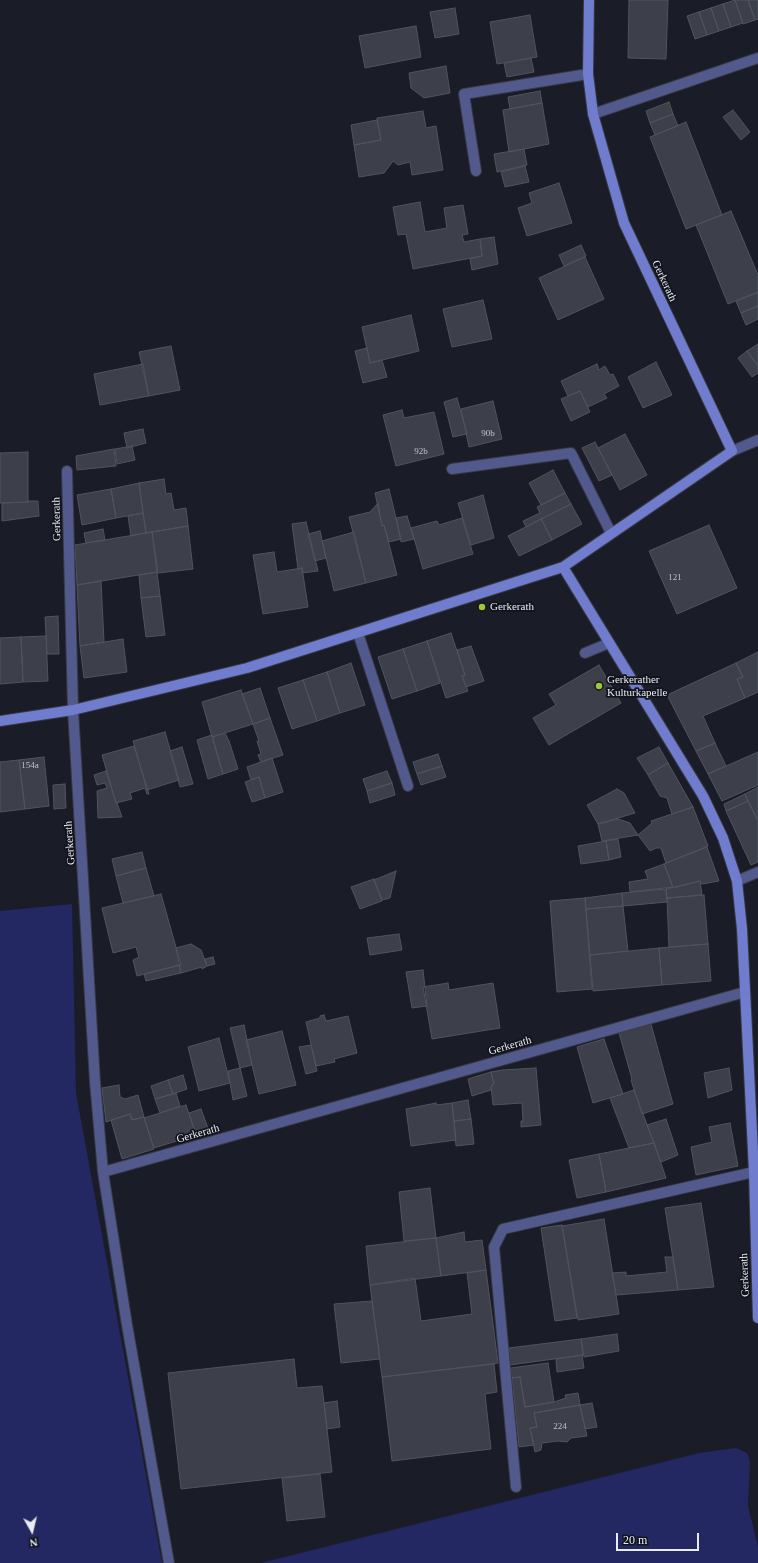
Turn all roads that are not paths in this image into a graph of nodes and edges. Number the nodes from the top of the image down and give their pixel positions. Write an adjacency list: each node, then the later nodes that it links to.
1 (589, 0): 3 (street, Gerkerath)
2 (758, 58): 4 (street)
3 (588, 74): 4 (street, Gerkerath); 5 (street)
4 (593, 114): 7 (street, Gerkerath)
5 (476, 171)
6 (758, 440): 7 (street)
7 (732, 451): 10 (street)
8 (452, 468): 10 (street)
9 (67, 471): 15 (street, Gerkerath)
10 (611, 533): 11 (street)
11 (564, 567): 12 (street); 13 (street, Gerkerath)
12 (358, 632): 15 (street); 17 (street)
13 (609, 643): 14 (street); 19 (street, Gerkerath)
14 (585, 653)
15 (73, 710): 16 (street); 21 (street, Gerkerath)
16 (0, 721)
17 (408, 786)
18 (758, 872): 19 (street)
19 (737, 881): 20 (street, Gerkerath)
20 (746, 992): 21 (street, Gerkerath); 22 (street, Gerkerath)
21 (103, 1172): 25 (street)
22 (754, 1172): 23 (street, Gerkerath); 24 (street)
23 (758, 1318)
24 (516, 1487)
25 (169, 1563)

